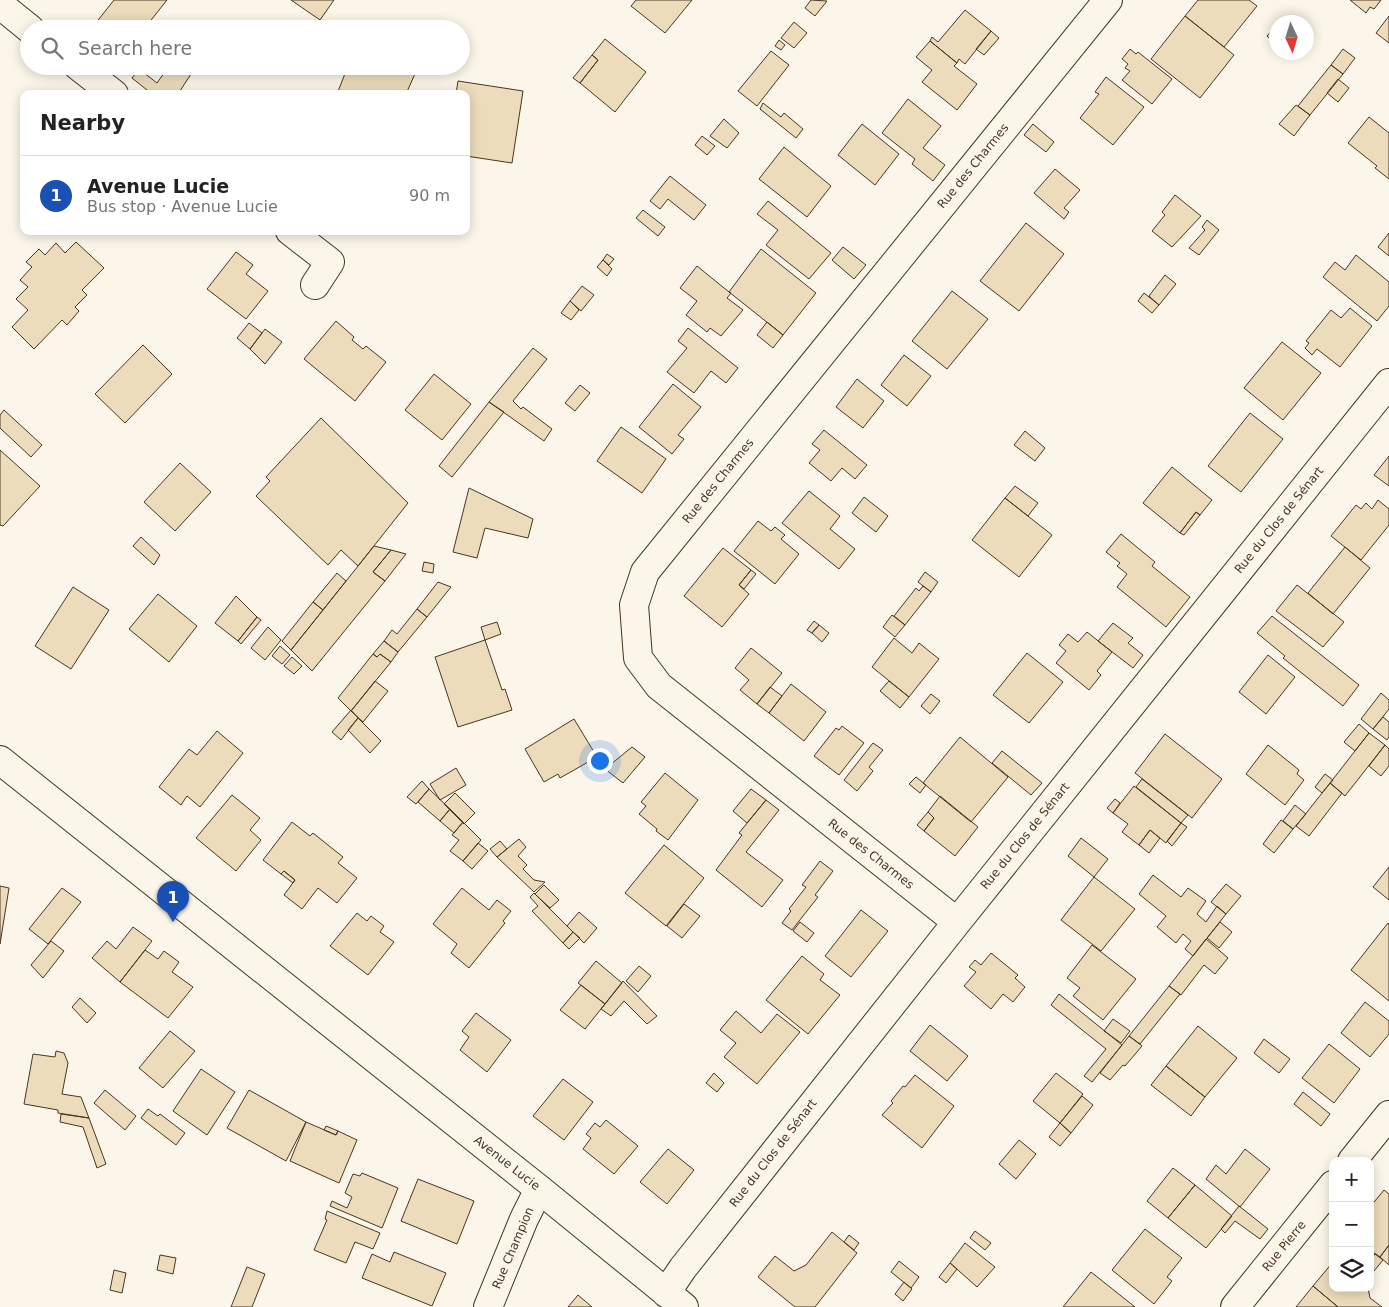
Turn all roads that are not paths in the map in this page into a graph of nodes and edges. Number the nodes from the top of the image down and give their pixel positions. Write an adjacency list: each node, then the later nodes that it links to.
1 (1108, 0): 10 (street, Rue des Charmes)
2 (2, 10): 3 (street)
3 (20, 22)
4 (90, 75): 5 (street)
5 (109, 90)
6 (295, 235): 7 (street)
7 (314, 285)
8 (1389, 383): 10 (street, Rue du Clos de Sénart)
9 (0, 760): 13 (street, Avenue Lucie)
10 (957, 922): 15 (street, Rue du Clos de Sénart)
11 (1389, 1115): 12 (street)
12 (1355, 1157)
13 (539, 1189): 15 (street, Avenue Lucie); 16 (street, Rue Champion)
14 (1329, 1190): 17 (street, Rue Pierre)
15 (675, 1300)
16 (488, 1307)
17 (1234, 1307)

